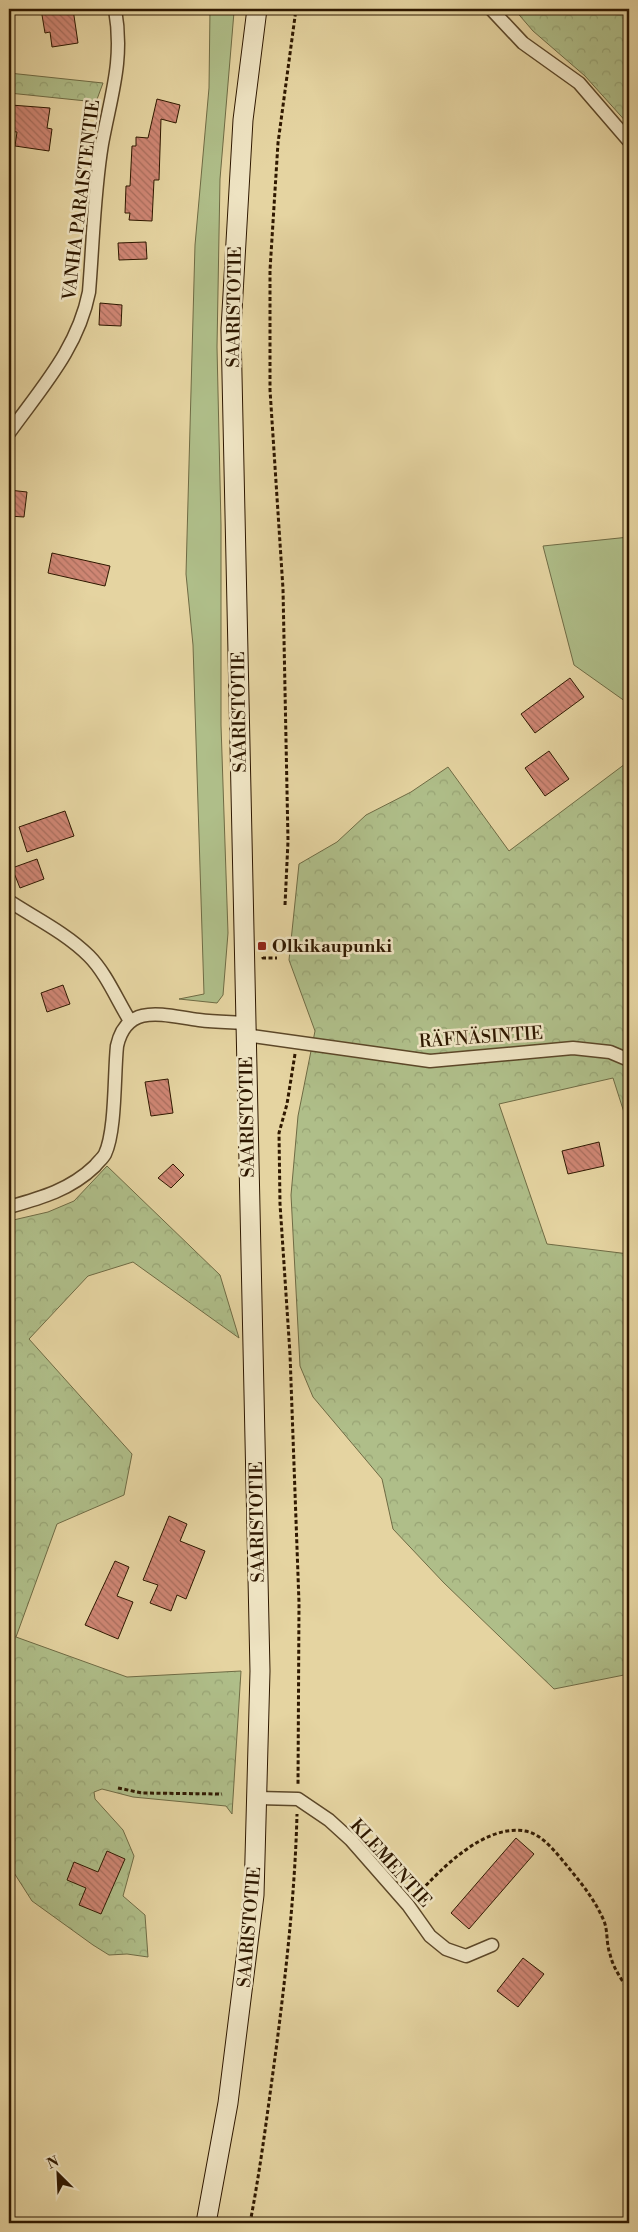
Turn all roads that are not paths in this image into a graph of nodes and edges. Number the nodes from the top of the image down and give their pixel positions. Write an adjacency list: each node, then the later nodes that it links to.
1 (115, 9): 5 (street, VANHA PARAISTENTIE)
2 (257, 9): 8 (main road, SAARISTOTIE)
3 (491, 9): 4 (street)
4 (629, 141)
5 (9, 433)
6 (9, 901): 7 (street)
7 (130, 1021): 8 (street, RÄFNÄSINTIE); 10 (street)
8 (246, 1029): 9 (street, RÄFNÄSINTIE); 11 (main road, SAARISTOTIE)
9 (629, 1060)
10 (9, 1207)
11 (258, 1798): 12 (street, KLEMENTIE); 13 (main road, SAARISTOTIE)
12 (492, 1945)
13 (206, 2223)

